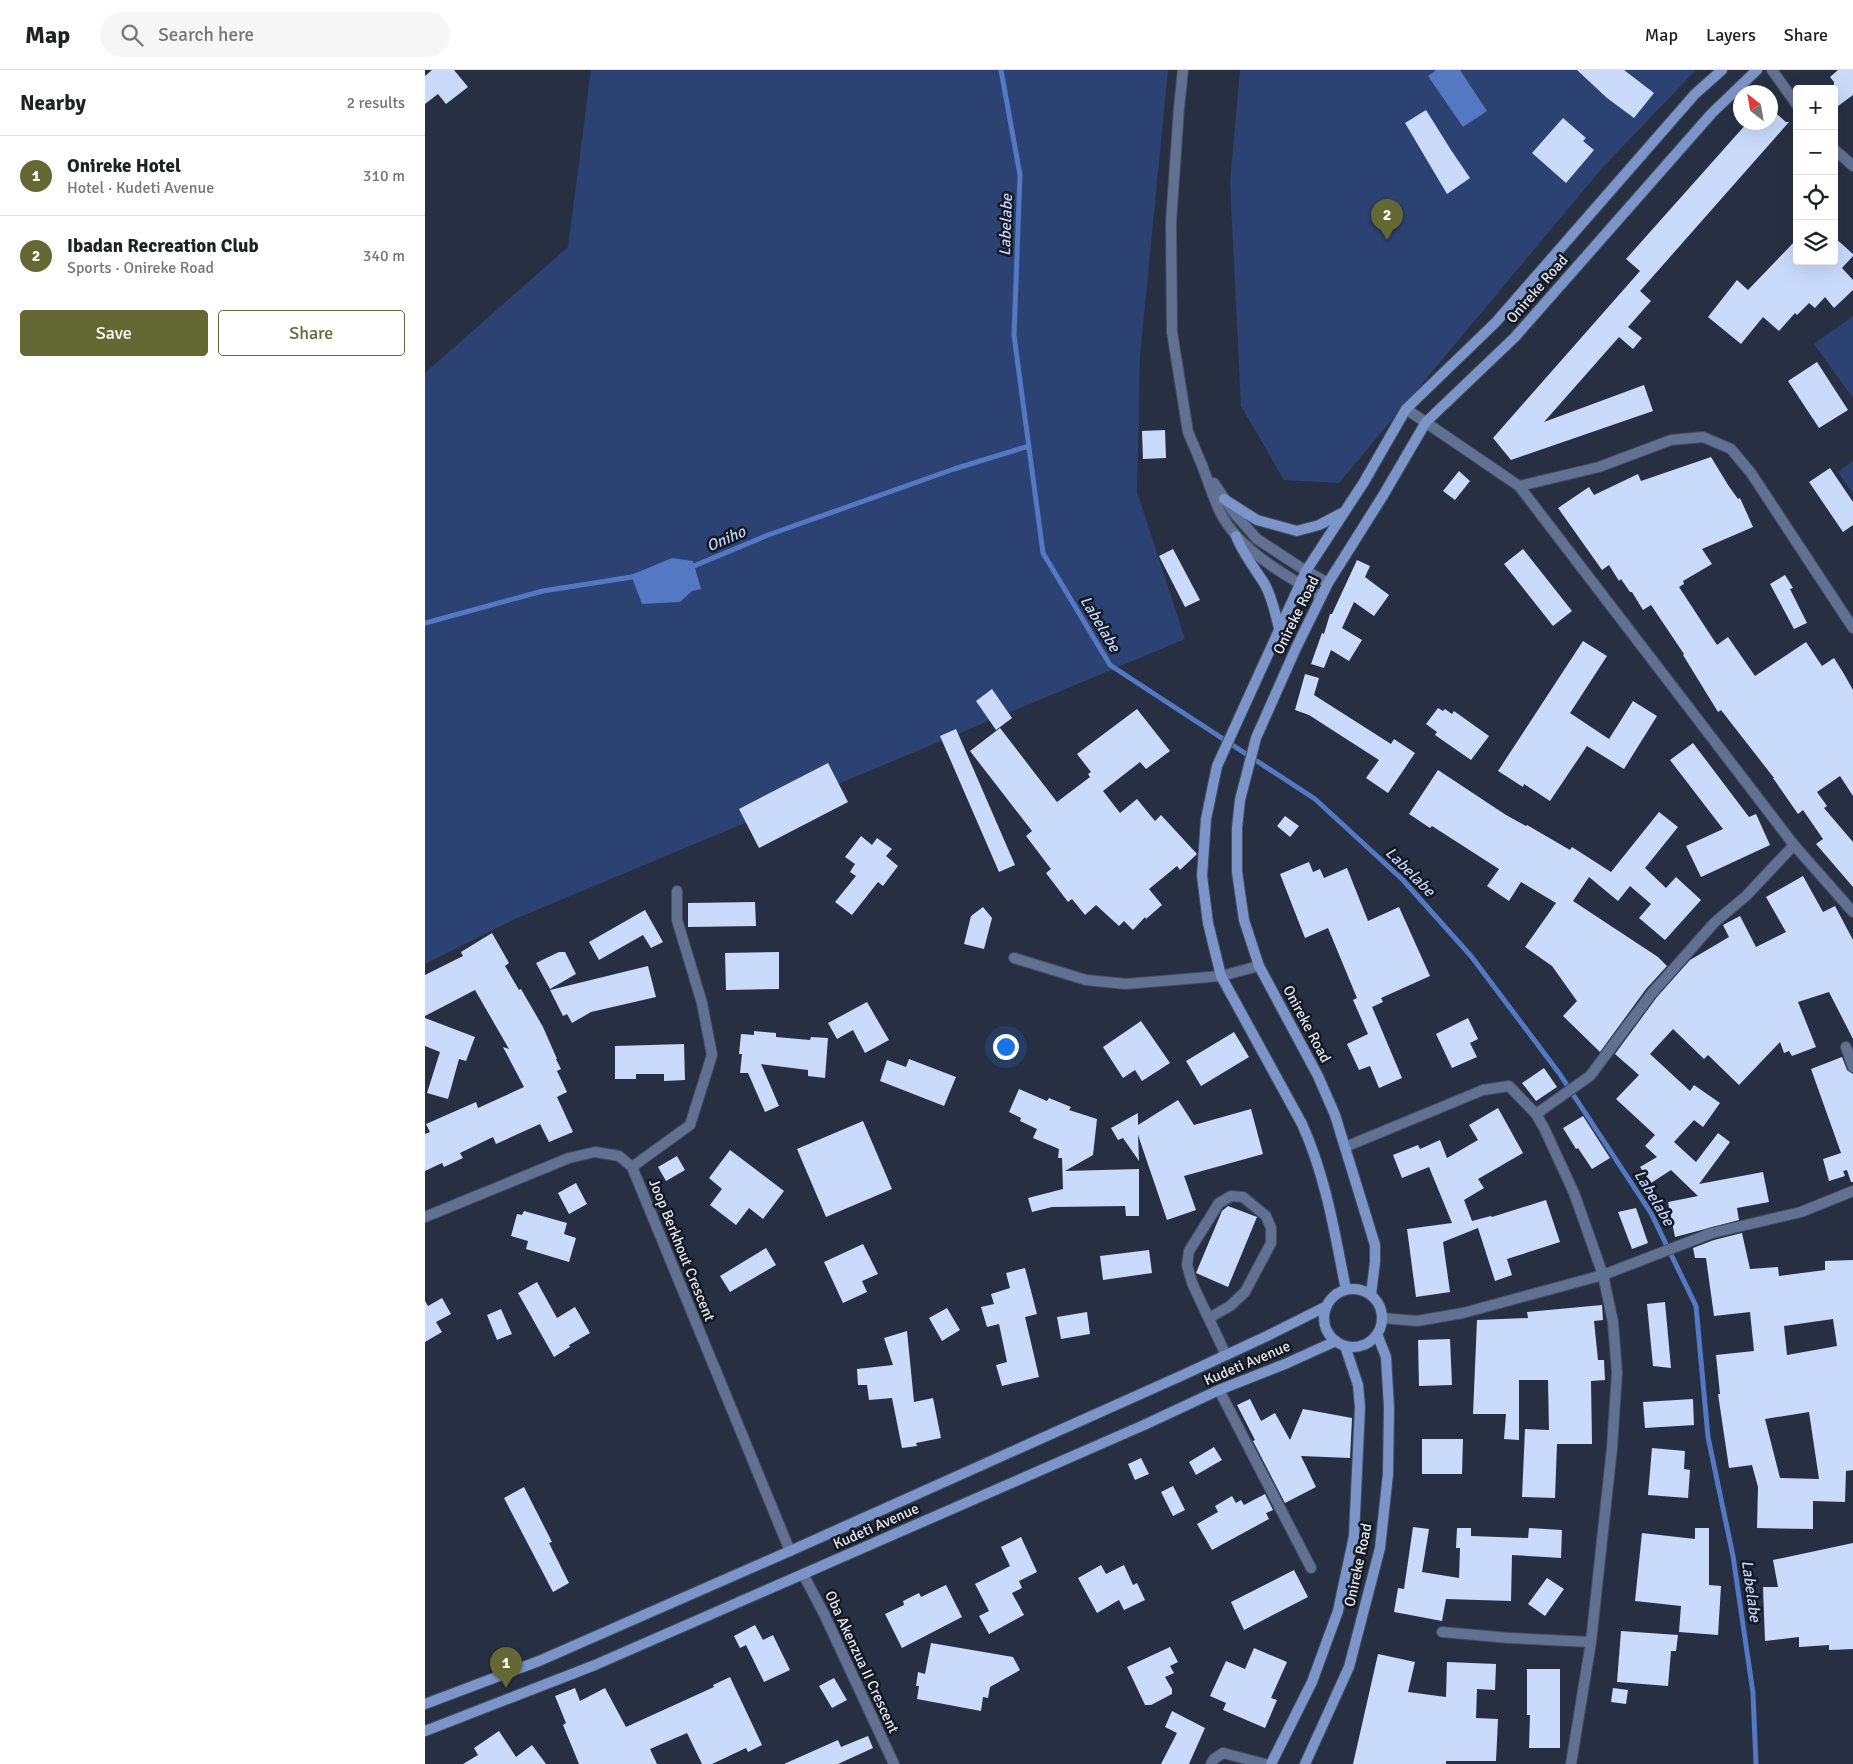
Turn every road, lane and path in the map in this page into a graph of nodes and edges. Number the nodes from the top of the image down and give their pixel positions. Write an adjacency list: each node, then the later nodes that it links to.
1 (1183, 70): 10 (street)
2 (1722, 70): 8 (main road, Onireke Road)
3 (1757, 70): 9 (main road, Onireke Road)
4 (1772, 70): 5 (street)
5 (1793, 99)
6 (1838, 153): 7 (street)
7 (1853, 166)
8 (1407, 409): 9 (street); 13 (main road, Onireke Road)
9 (1426, 422): 11 (street); 16 (main road, Onireke Road)
10 (1202, 465): 12 (street); 14 (street)
11 (1519, 486): 20 (street); 21 (street)
12 (1224, 499): 13 (main road); 15 (street)
13 (1344, 512): 15 (main road, Onireke Road)
14 (1237, 536): 17 (street); 19 (main road)
15 (1306, 572): 16 (street); 17 (main road, Onireke Road)
16 (1328, 583): 18 (main road, Onireke Road)
17 (1299, 584): 18 (street); 19 (main road, Onireke Road)
18 (1321, 596): 25 (main road, Onireke Road)
19 (1279, 628): 26 (main road, Onireke Road)
20 (1853, 628)
21 (1794, 845): 23 (street); 29 (street)
22 (677, 891): 31 (street)
23 (1853, 912)
24 (1014, 958): 26 (street)
25 (1259, 966): 26 (street); 30 (main road, Onireke Road)
26 (1221, 976): 35 (main road, Onireke Road)
27 (1846, 1047): 28 (street)
28 (1853, 1067)
29 (1536, 1114): 30 (street); 34 (street)
30 (1345, 1147): 36 (main road, Onireke Road)
31 (632, 1167): 33 (street, Joop Berkhout Crescent); 44 (street, Joop Berkhout Crescent)
32 (1853, 1190): 34 (street)
33 (425, 1217)
34 (1603, 1274): 39 (street); 48 (street)
35 (1346, 1290): 36 (main road); 37 (main road)
36 (1371, 1295): 39 (main road)
37 (1327, 1306): 41 (main road); 42 (main road, Kudeti Avenue)
38 (1209, 1318): 38 (street); 42 (street)
39 (1382, 1318): 40 (main road)
40 (1377, 1334): 41 (main road); 55 (main road, Onireke Road)
41 (1340, 1344): 43 (main road, Kudeti Avenue); 54 (main road, Onireke Road)
42 (1226, 1355): 44 (main road, Kudeti Avenue)
43 (1219, 1390): 45 (street); 46 (main road, Kudeti Avenue)
44 (790, 1551): 49 (main road, Kudeti Avenue)
45 (1311, 1568)
46 (803, 1574): 50 (main road, Kudeti Avenue); 51 (street, Oba Akenzua II Crescent)
47 (1442, 1632): 48 (street)
48 (1591, 1642): 56 (street)
49 (425, 1704)
50 (425, 1731)
51 (894, 1764)
52 (1211, 1764): 53 (street)
53 (1265, 1764)
54 (1271, 1764)
55 (1305, 1764)
56 (1571, 1764)

